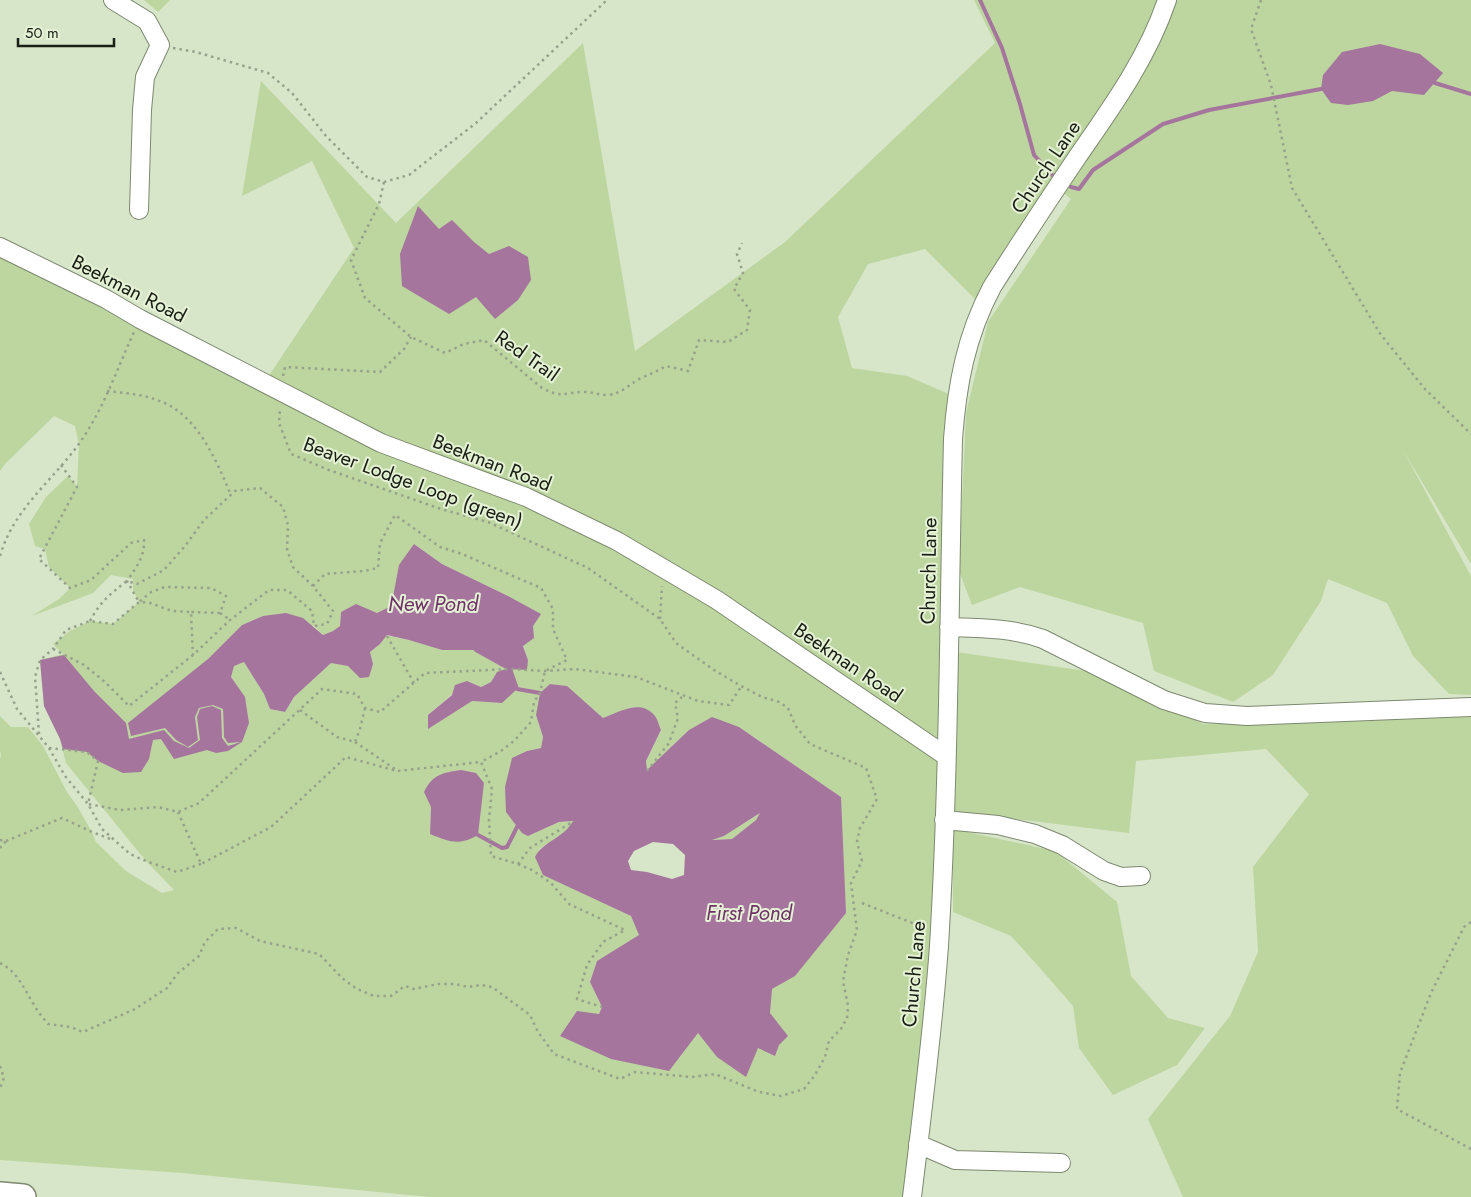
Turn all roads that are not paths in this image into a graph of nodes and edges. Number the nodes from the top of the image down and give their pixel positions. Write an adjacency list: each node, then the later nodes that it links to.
1 (113, 0): 3 (street)
2 (1167, 0): 5 (street, Church Lane)
3 (139, 210)
4 (0, 248): 7 (street, Beekman Road)
5 (949, 626): 6 (street); 7 (street, Church Lane)
6 (1471, 708)
7 (946, 756): 8 (street, Church Lane)
8 (944, 820): 9 (street); 10 (street, Church Lane)
9 (1141, 876)
10 (918, 1144): 11 (street); 14 (street, Church Lane)
11 (1061, 1163)
12 (0, 1195): 13 (highway)
13 (23, 1197)
14 (912, 1197)

